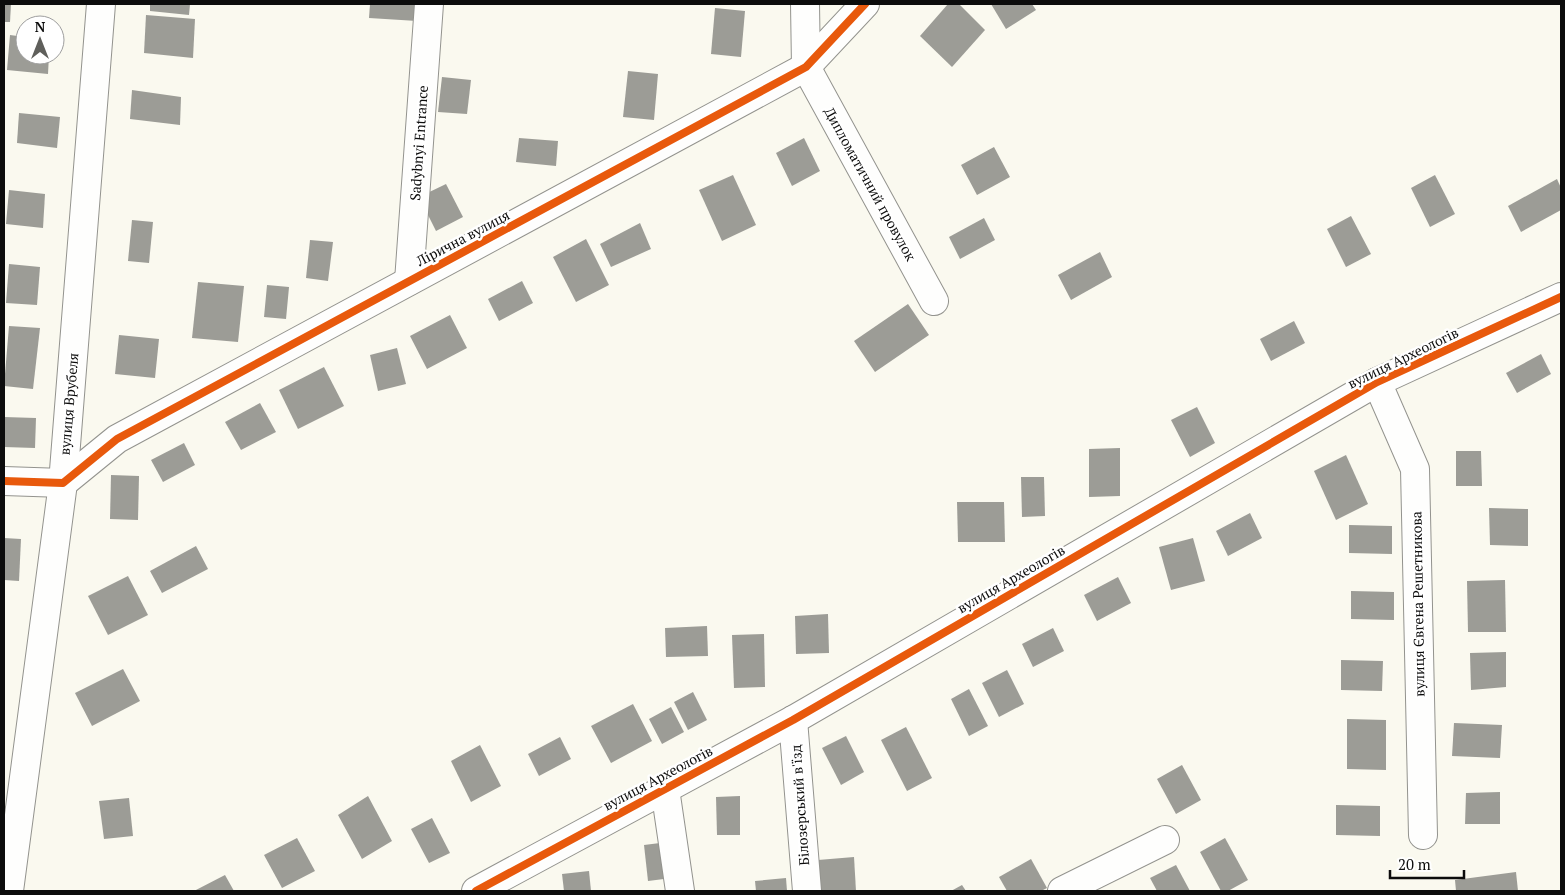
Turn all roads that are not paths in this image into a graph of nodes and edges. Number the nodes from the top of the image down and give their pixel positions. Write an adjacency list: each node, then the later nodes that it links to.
1 (101, 4): 11 (street, вулиця Врубеля)
2 (429, 4): 6 (street, Sadybnyi Entrance)
3 (805, 4): 5 (street)
4 (865, 4): 5 (street, Лірична вулиця)
5 (806, 67): 6 (street, Лірична вулиця); 8 (street, Дипломатичний провулок)
6 (409, 281): 11 (street, Лірична вулиця)
7 (1561, 297): 9 (street, вулиця Археологів)
8 (934, 301)
9 (1377, 382): 12 (street, вулиця Археологів); 14 (street, вулиця Євгена Решетникова)
10 (4, 481): 11 (street)
11 (63, 483): 16 (street, вулиця Врубеля)
12 (793, 720): 13 (street, вулиця Археологів); 19 (street, Білозерський в'їзд)
13 (664, 789): 17 (street, вулиця Археологів); 18 (street)
14 (1422, 835)
15 (1165, 840): 20 (street)
16 (9, 891)
17 (476, 891)
18 (680, 891)
19 (807, 891)
20 (1062, 891)

